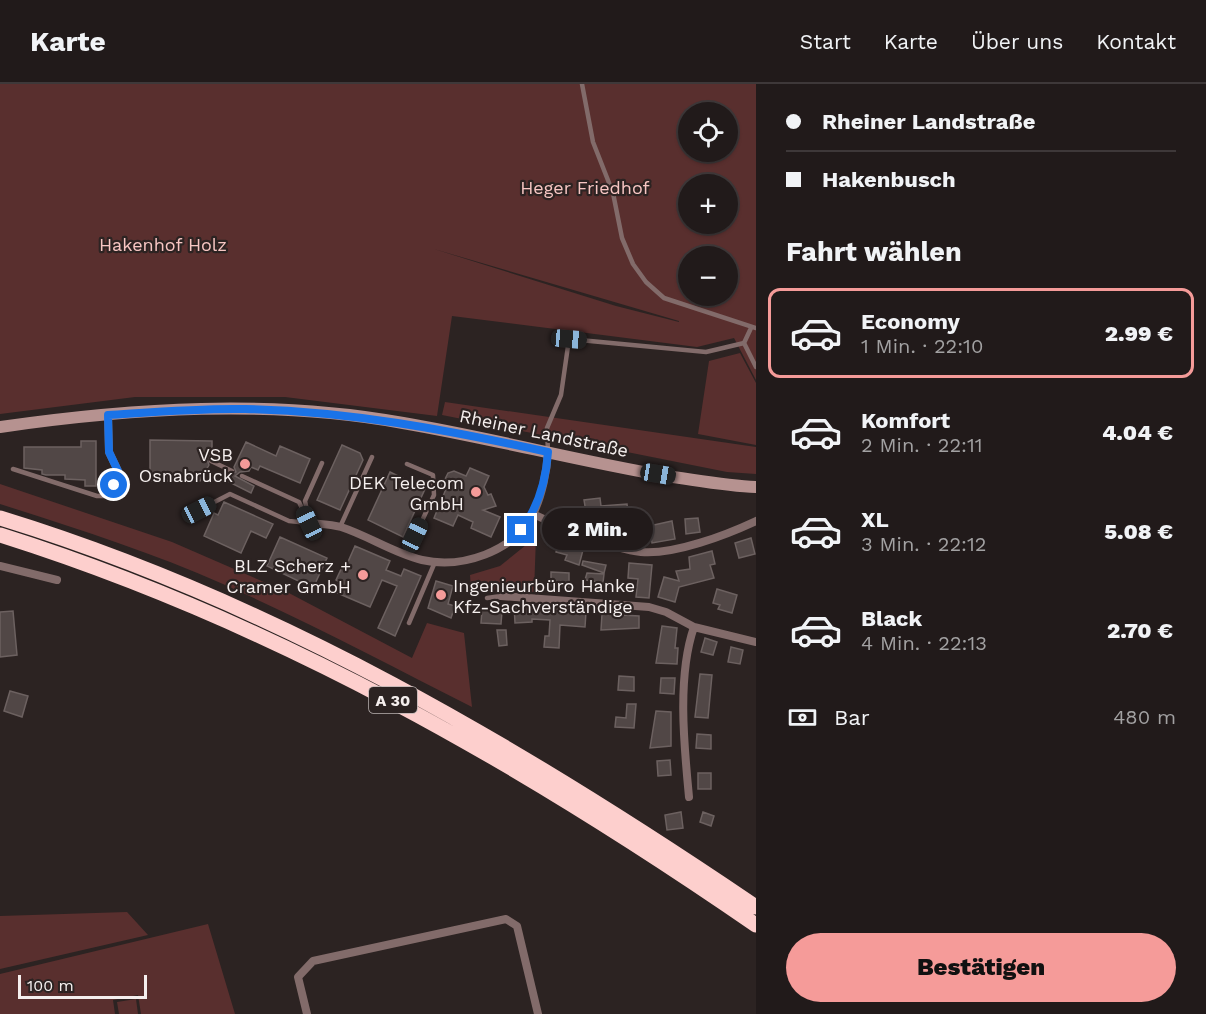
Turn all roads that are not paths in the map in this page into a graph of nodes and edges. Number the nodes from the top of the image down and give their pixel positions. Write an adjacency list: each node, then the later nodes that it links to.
1 (582, 84): 2 (lane)
2 (754, 328): 3 (lane)
3 (744, 343): 4 (lane); 7 (lane)
4 (756, 366)
5 (108, 415): 6 (street, Rheiner Landstraße); 7 (street, Rheiner Landstraße); 13 (street)
6 (0, 427)
7 (548, 452): 16 (street, Rheiner Landstraße); 18 (street)
8 (372, 457): 22 (lane)
9 (211, 461): 14 (lane)
10 (322, 463): 21 (lane)
11 (407, 464): 24 (lane)
12 (13, 469): 13 (lane)
13 (118, 471)
14 (232, 471)
15 (242, 476): 21 (lane)
16 (756, 487)
17 (199, 510): 21 (lane)
18 (533, 514): 20 (street); 25 (street)
19 (0, 518): 34 (highway, A 30)
20 (756, 521)
21 (309, 523): 22 (street)
22 (340, 527): 24 (street)
23 (0, 535): 35 (highway, A 30)
24 (406, 555): 25 (street)
25 (435, 562): 30 (lane)
26 (0, 566): 27 (street)
27 (57, 580)
28 (501, 596): 29 (lane); 31 (street)
29 (487, 598)
30 (409, 623)
31 (694, 627): 32 (street); 33 (street)
32 (756, 642)
33 (689, 797)
34 (756, 907)
35 (756, 925)
36 (307, 1014): 37 (street)
37 (538, 1014)

